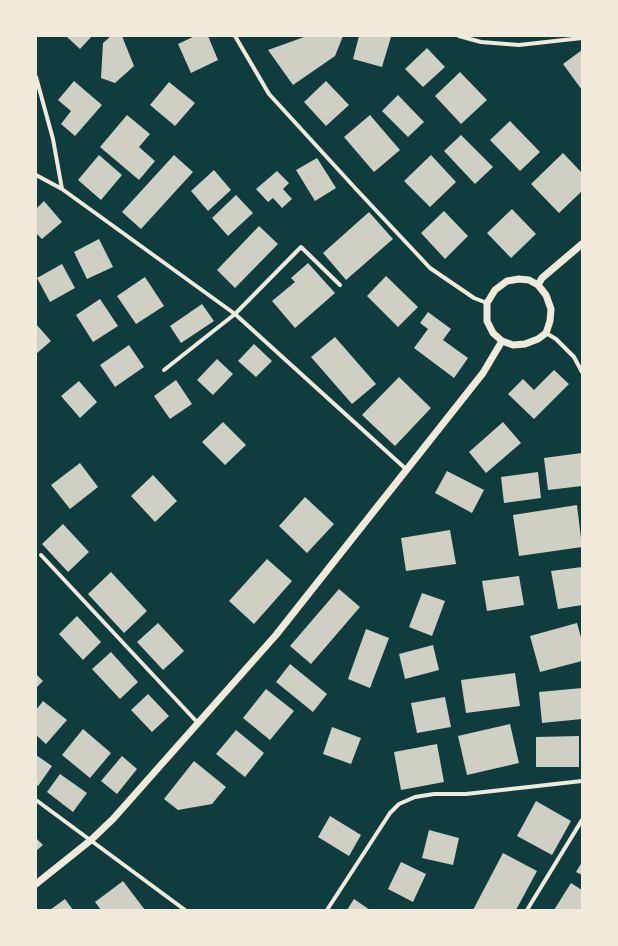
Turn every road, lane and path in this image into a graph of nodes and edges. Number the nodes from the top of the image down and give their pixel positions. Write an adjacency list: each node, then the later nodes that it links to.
1 (235, 36): 10 (street)
2 (458, 36): 3 (street)
3 (582, 38)
4 (36, 77): 6 (street)
5 (36, 175): 6 (street)
6 (62, 189): 11 (street)
7 (582, 244): 9 (street)
8 (340, 285): 11 (street)
9 (538, 285): 10 (street); 12 (street)
10 (487, 304): 13 (street)
11 (235, 314): 14 (street); 16 (street)
12 (546, 333): 13 (street); 15 (street)
13 (502, 341): 16 (street)
14 (164, 370)
15 (582, 372)
16 (407, 470): 18 (street)
17 (41, 556): 18 (street)
18 (197, 722): 22 (street)
19 (582, 781): 25 (street)
20 (36, 800): 22 (street)
21 (582, 820): 26 (street)
22 (91, 840): 23 (street); 24 (street)
23 (36, 884)
24 (185, 910)
25 (326, 910)
26 (527, 910)

